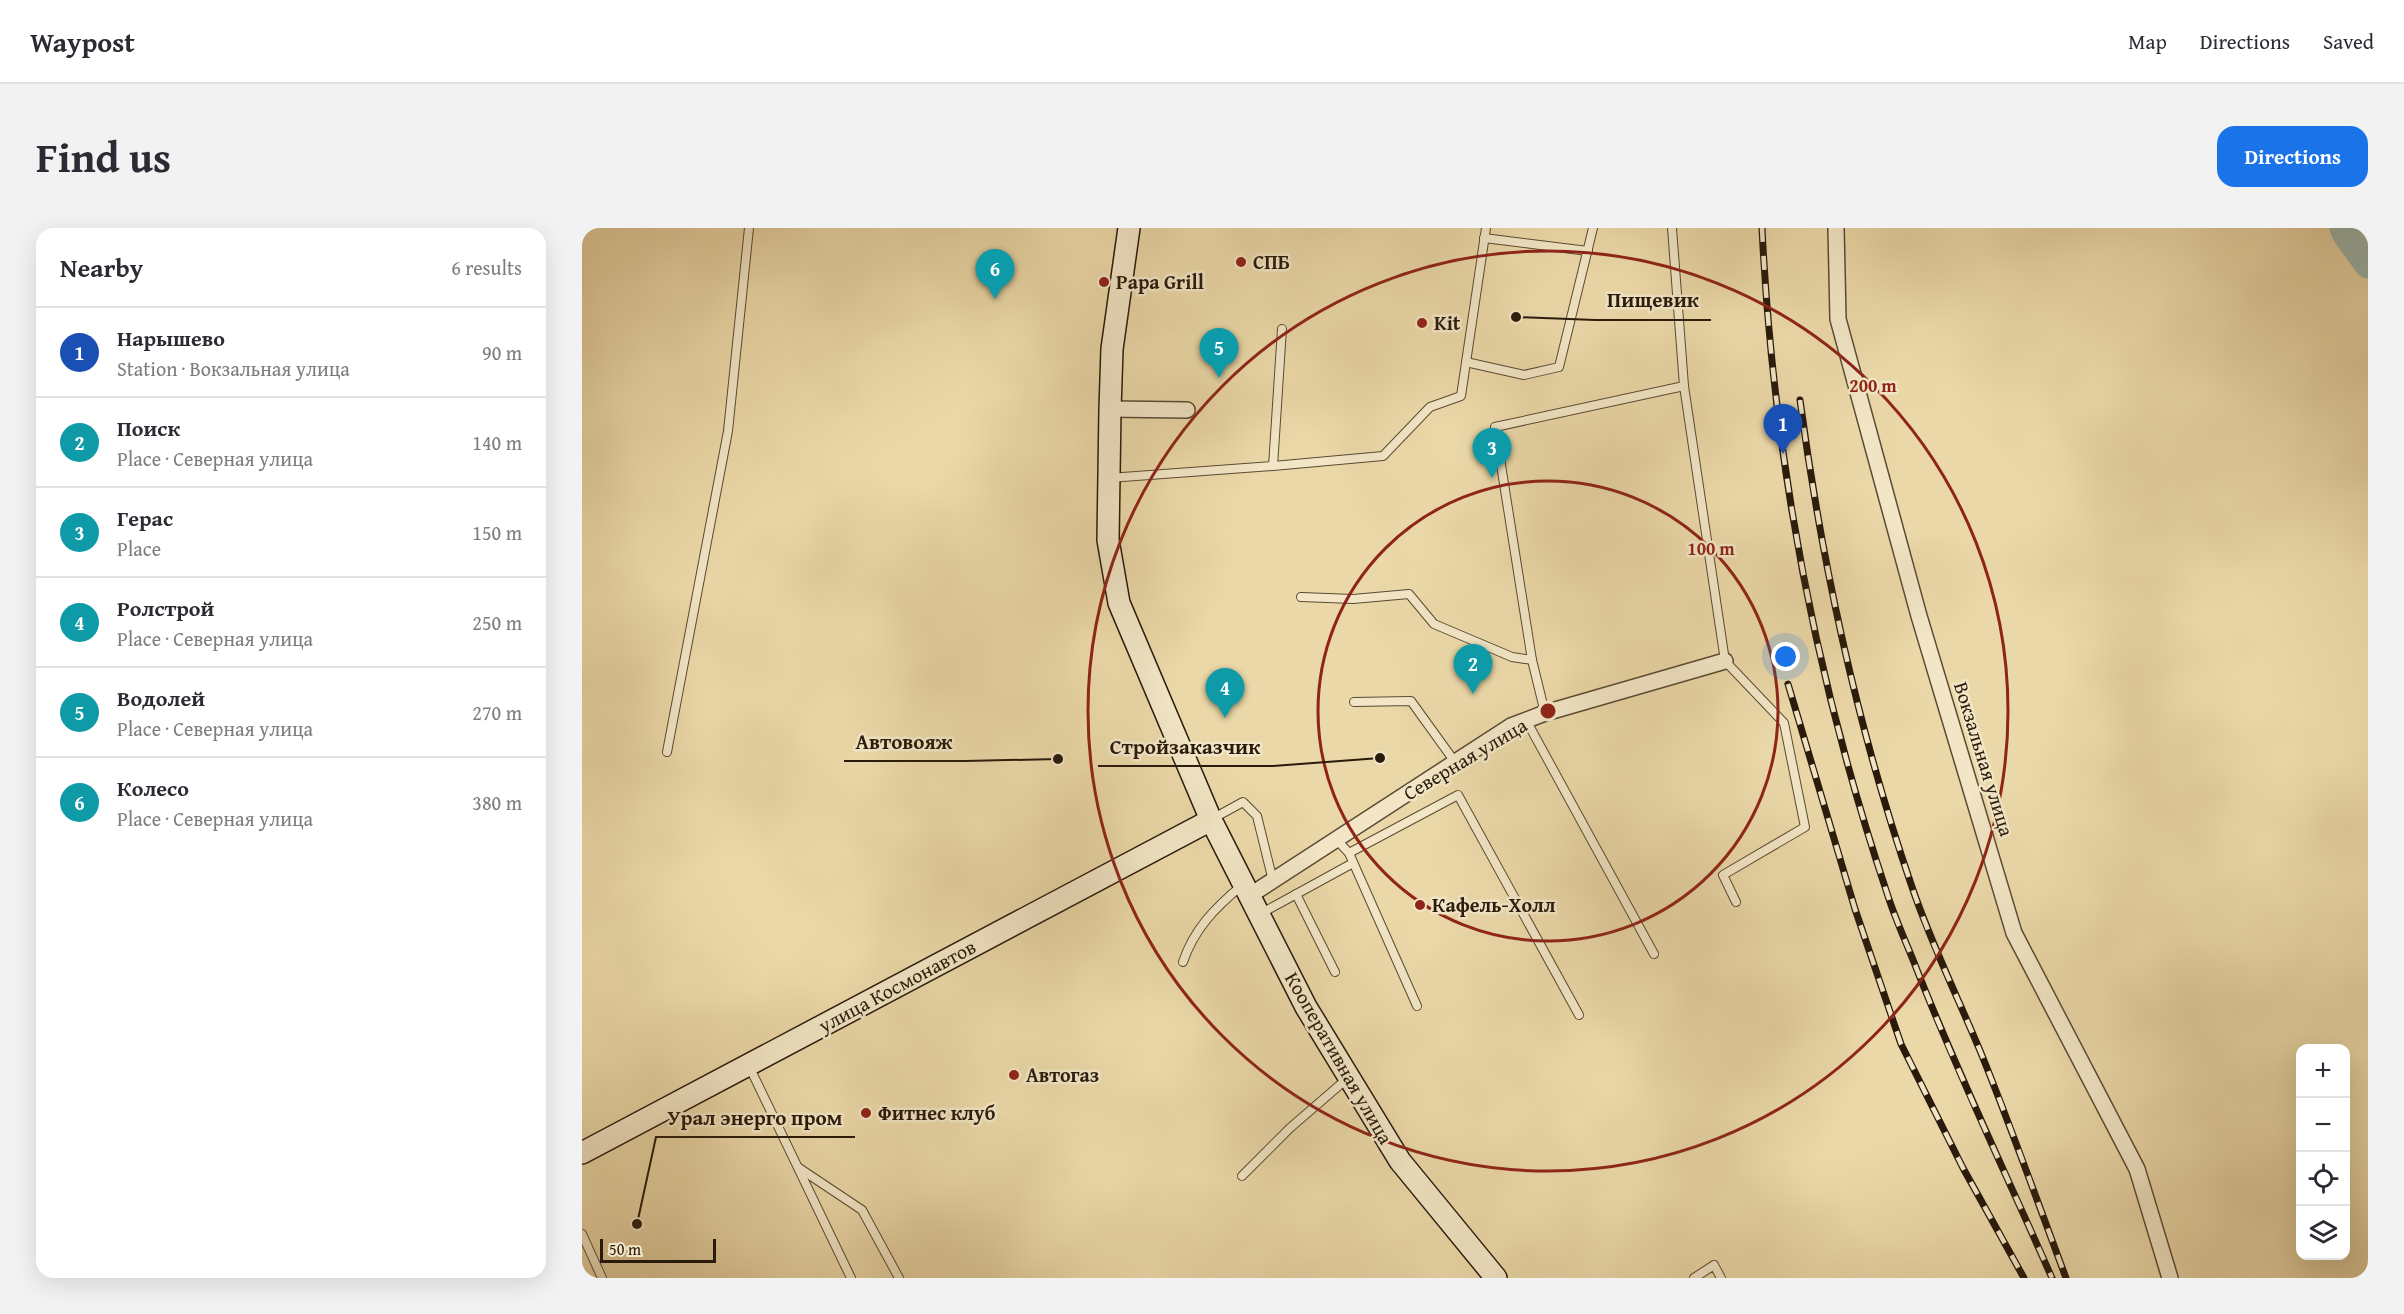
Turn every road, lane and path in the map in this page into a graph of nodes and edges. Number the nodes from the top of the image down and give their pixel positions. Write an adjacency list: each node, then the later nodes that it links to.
1 (749, 228): 22 (lane)
2 (1129, 228): 12 (main road)
3 (1486, 228): 7 (lane)
4 (1593, 228): 8 (lane)
5 (1672, 228): 11 (lane)
6 (1836, 228): 50 (street, Вокзальная улица)
7 (1484, 238): 8 (lane); 10 (lane)
8 (1588, 251): 10 (lane)
9 (1282, 329): 14 (lane)
10 (1466, 362): 14 (lane)
11 (1684, 386): 17 (lane, Северная улица); 18 (lane)
12 (1110, 409): 13 (street); 15 (main road)
13 (1187, 410)
14 (1274, 466): 15 (lane)
15 (1108, 478): 24 (main road)
16 (1301, 597): 17 (lane)
17 (1532, 660): 20 (lane, Северная улица)
18 (1725, 661): 20 (street); 31 (lane)
19 (1354, 702): 23 (lane)
20 (1545, 712): 21 (street, Северная улица)
21 (1526, 720): 23 (street, Северная улица); 33 (lane)
22 (667, 752)
23 (1455, 762): 25 (street, Северная улица)
24 (1211, 820): 28 (lane); 29 (main road, Кооперативная улица); 38 (main road, улица Космонавтов)
25 (1336, 839): 26 (lane); 28 (street, Северная улица)
26 (1349, 853): 27 (lane); 37 (lane)
27 (1353, 863): 30 (lane); 36 (lane)
28 (1272, 881): 29 (street, Северная улица)
29 (1246, 890): 32 (main road, Кооперативная улица); 34 (lane)
30 (1296, 894): 32 (lane); 35 (lane)
31 (1736, 902)
32 (1259, 915): 39 (main road, Кооперативная улица)
33 (1654, 954)
34 (1183, 962)
35 (1335, 972)
36 (1417, 1006)
37 (1579, 1015)
38 (748, 1065): 40 (main road, улица Космонавтов); 41 (lane)
39 (1348, 1077): 42 (lane); 47 (main road, Кооперативная улица)
40 (582, 1153)
41 (798, 1167): 45 (lane); 46 (lane)
42 (1242, 1176)
43 (582, 1234): 44 (lane)
44 (602, 1278)
45 (851, 1278)
46 (899, 1278)
47 (1496, 1278)
48 (1694, 1278): 49 (lane)
49 (1721, 1278)
50 (2170, 1278)

